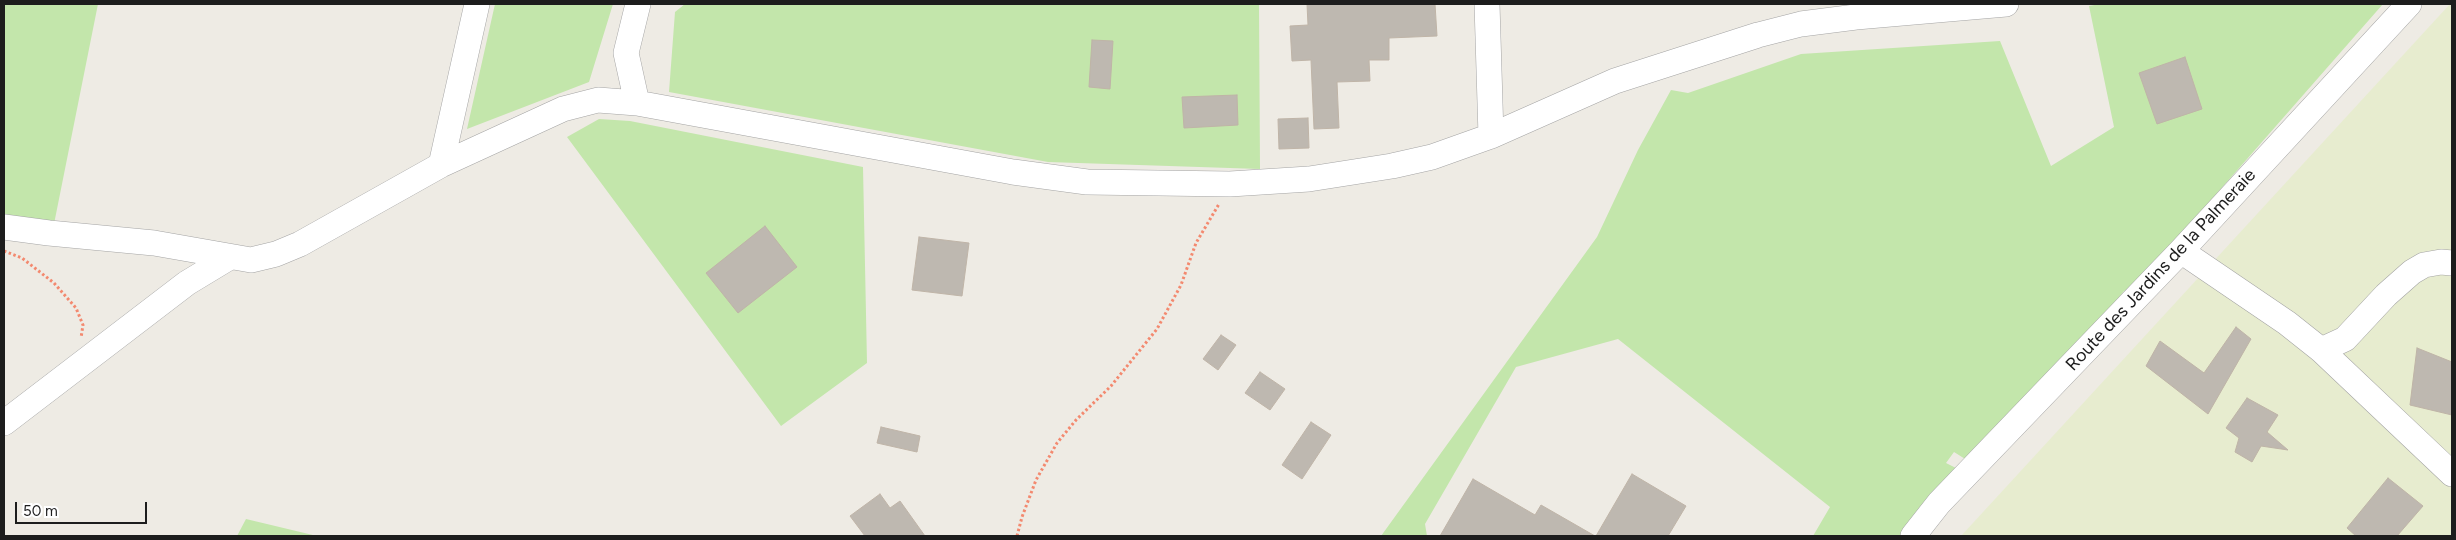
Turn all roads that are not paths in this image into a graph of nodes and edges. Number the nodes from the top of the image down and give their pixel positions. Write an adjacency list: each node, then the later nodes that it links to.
1 (477, 4): 8 (street)
2 (638, 4): 6 (street)
3 (1487, 4): 7 (street)
4 (2006, 4): 7 (street)
5 (2409, 4): 10 (street, Route des Jardins de la Palmeraie)
6 (637, 103): 7 (street); 8 (street)
7 (1491, 136)
8 (441, 165): 11 (street)
9 (4, 227): 11 (street)
10 (2181, 251): 13 (street); 16 (street, Route des Jardins de la Palmeraie)
11 (230, 257): 14 (street)
12 (2452, 263): 13 (street)
13 (2321, 350): 15 (street)
14 (4, 423)
15 (2452, 474)
16 (1913, 536)

